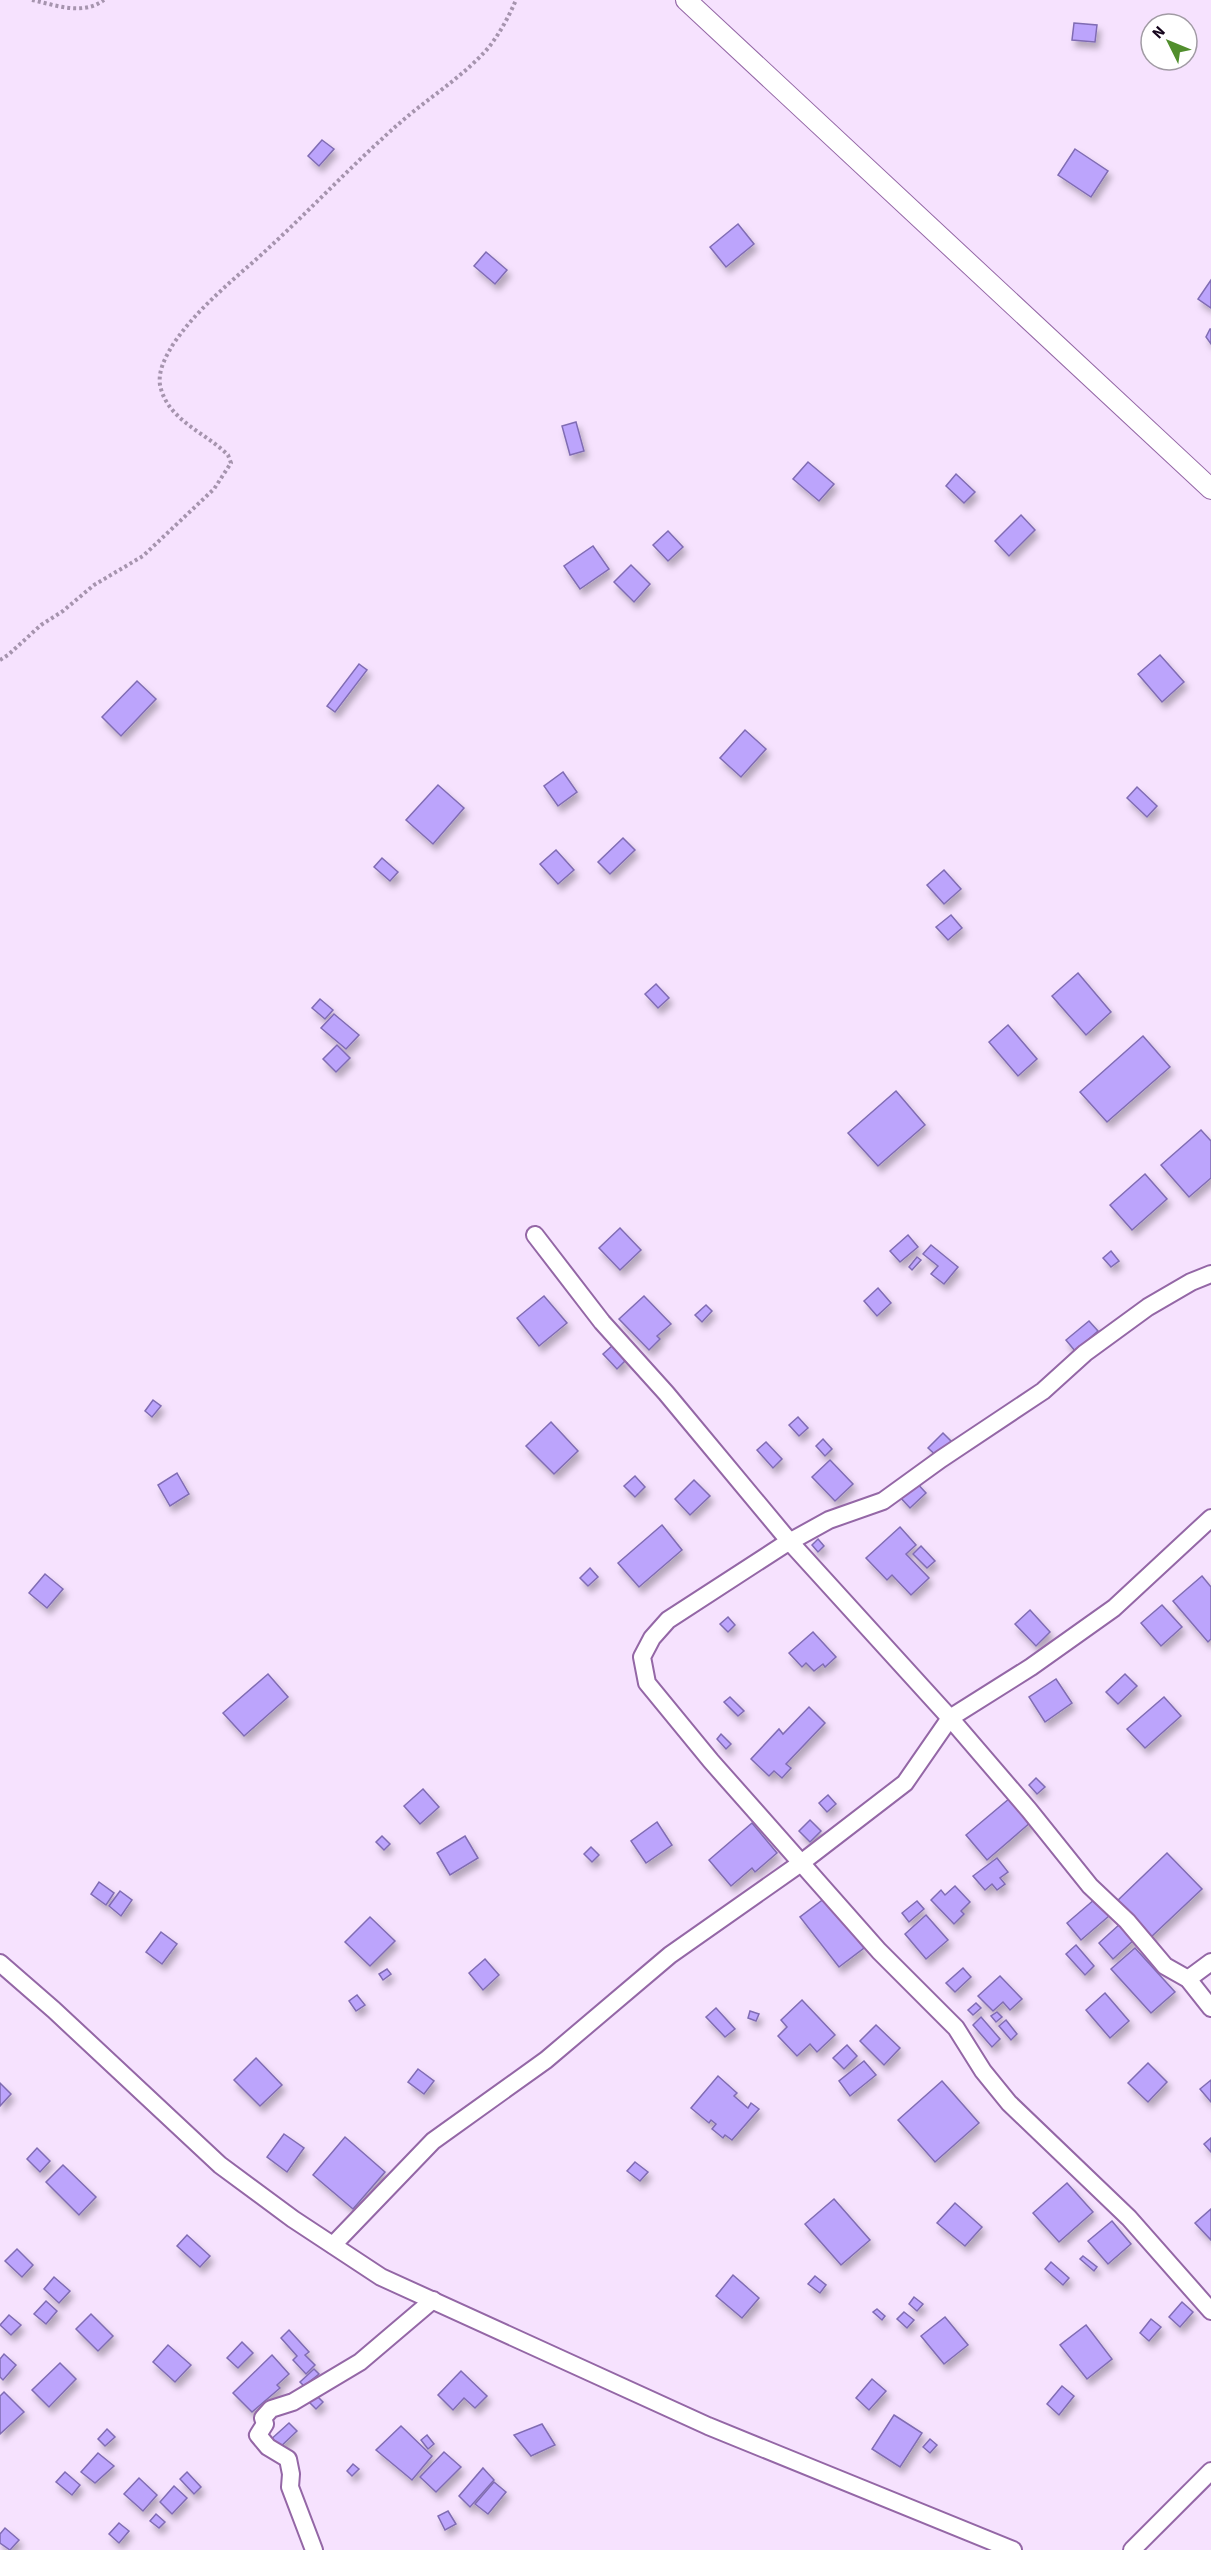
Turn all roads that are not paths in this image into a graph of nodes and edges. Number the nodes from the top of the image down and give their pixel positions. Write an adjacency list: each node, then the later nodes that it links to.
1 (686, 0): 2 (street)
2 (1211, 489)
3 (535, 1234): 6 (street)
4 (1211, 1274): 6 (street)
5 (1211, 1518): 7 (street)
6 (790, 1542): 7 (street); 8 (street)
7 (950, 1718): 8 (street); 11 (street)
8 (801, 1863): 13 (street); 15 (street)
9 (1211, 1962): 11 (street)
10 (0, 1963): 13 (street)
11 (1188, 1979): 12 (street)
12 (1211, 2008)
13 (333, 2245): 14 (street)
14 (433, 2300): 17 (street); 18 (street)
15 (1211, 2311)
16 (1211, 2471): 19 (street)
17 (314, 2550)
18 (1013, 2550)
19 (1132, 2550)

